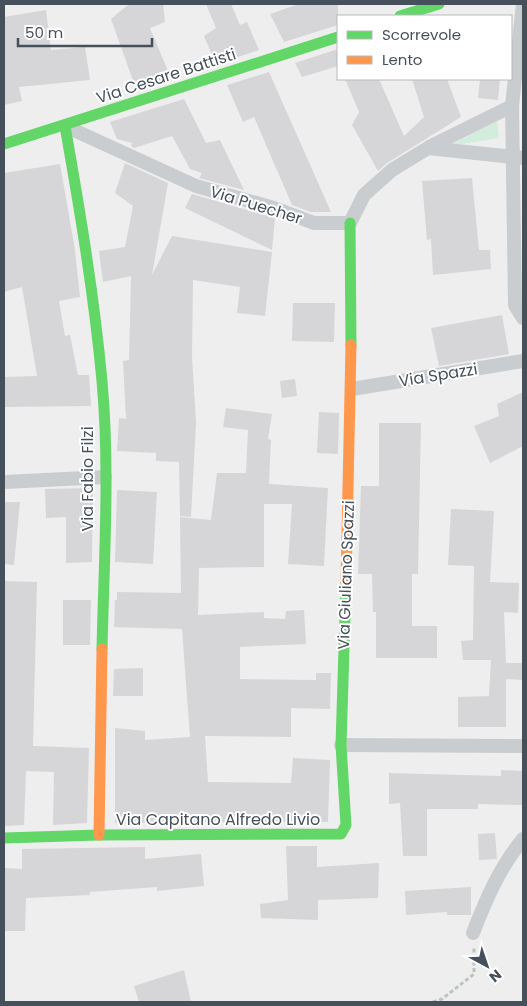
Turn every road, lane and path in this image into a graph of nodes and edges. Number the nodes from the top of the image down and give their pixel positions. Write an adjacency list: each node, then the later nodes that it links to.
1 (439, 4): 3 (street)
2 (523, 4): 5 (street)
3 (403, 15)
4 (337, 36): 6 (street, Via Cesare Battisti)
5 (512, 106): 8 (street); 9 (street)
6 (65, 126): 7 (street, Via Cesare Battisti); 10 (street, Via Puecher); 14 (street, Via Fabio Filzi)
7 (4, 144)
8 (428, 148): 9 (street); 10 (street)
9 (516, 156): 11 (street)
10 (350, 223): 13 (street, Via Giuliano Spazzi)
11 (523, 318)
12 (523, 361): 13 (street, Via Spazzi)
13 (352, 389): 16 (street, Via Giuliano Spazzi)
14 (104, 477): 15 (street); 18 (street, Via Fabio Filzi)
15 (4, 482)
16 (341, 745): 17 (street); 18 (street, Via Capitano Alfredo Livio)
17 (523, 746)
18 (99, 835): 19 (street, Via Capitano Alfredo Livio)
19 (4, 838)
20 (523, 839): 21 (street)
21 (473, 933): 22 (path)
22 (433, 1002)

